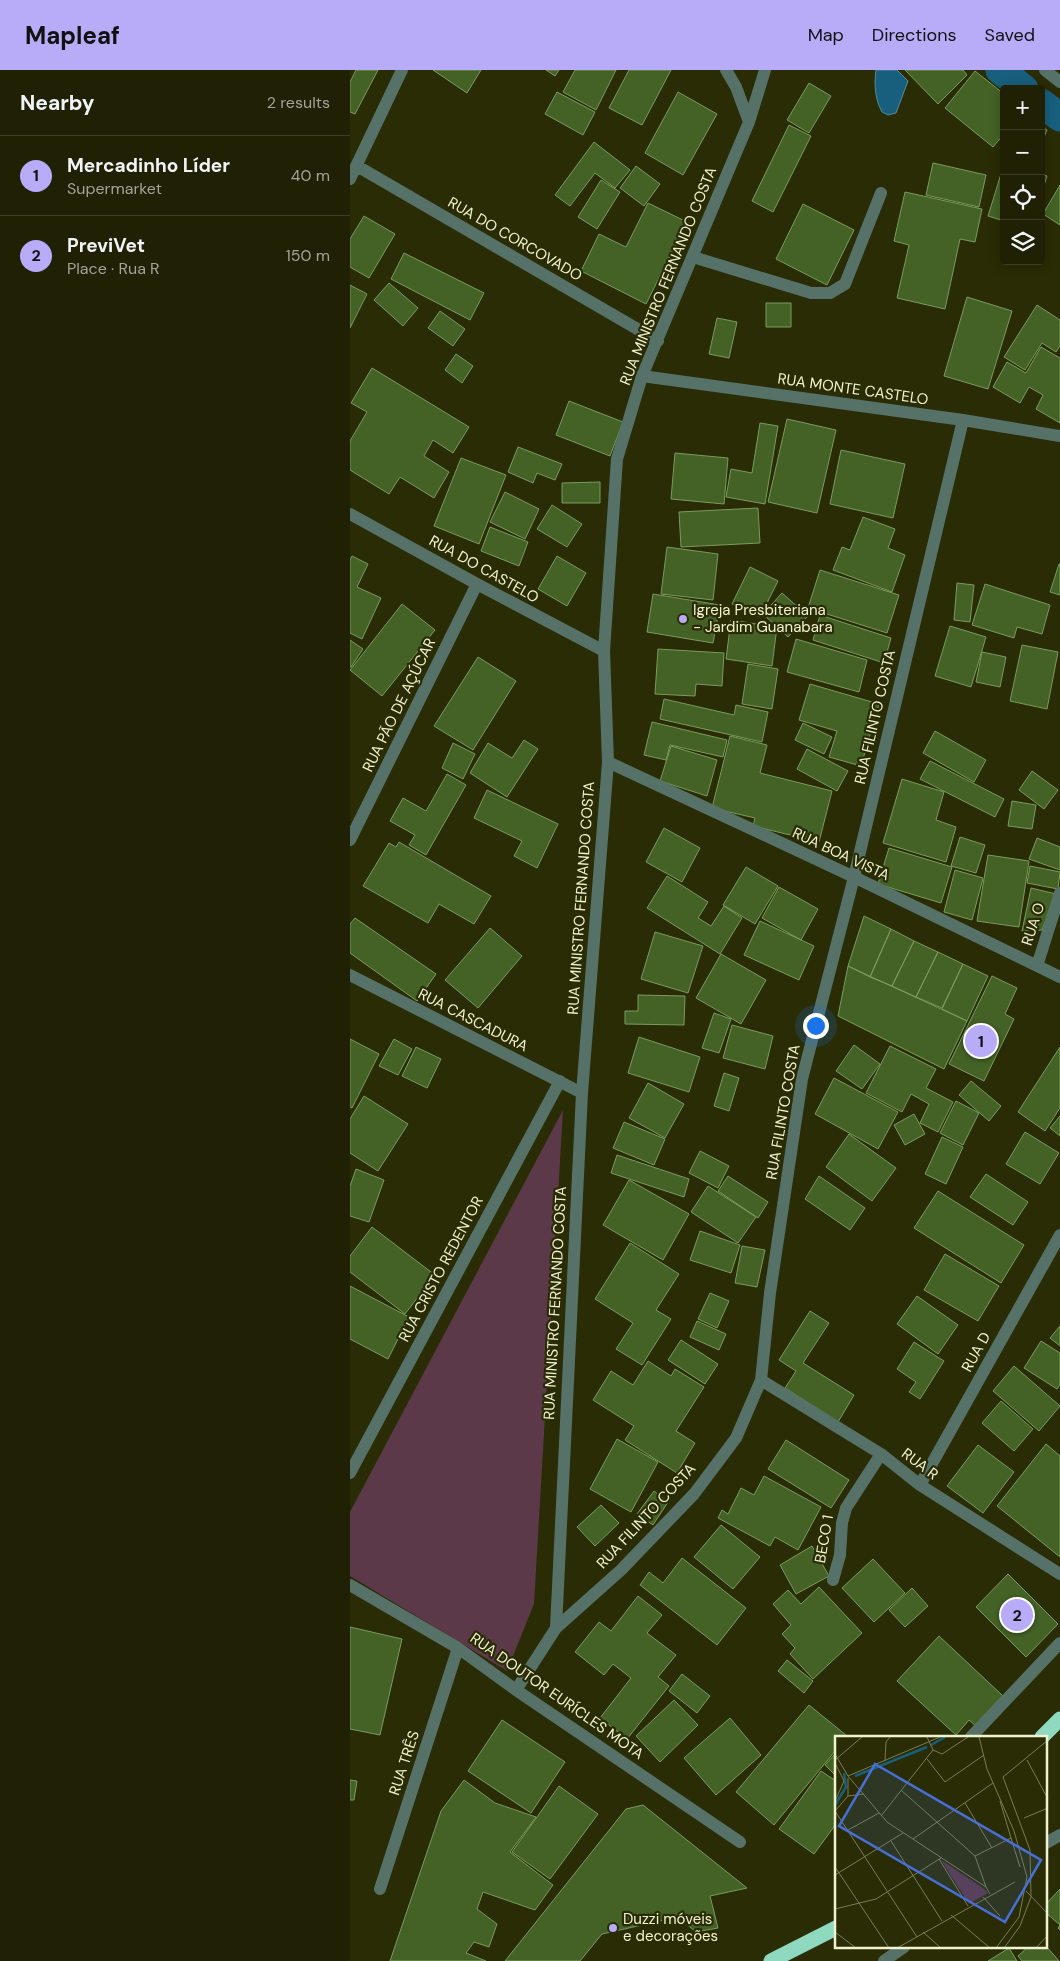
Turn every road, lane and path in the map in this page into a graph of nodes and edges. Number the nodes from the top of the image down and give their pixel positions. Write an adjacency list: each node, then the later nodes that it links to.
1 (402, 70): 7 (street)
2 (726, 70): 6 (street)
3 (765, 70): 6 (street, RUA MINISTRO FERNANDO COSTA)
4 (1045, 70): 5 (street)
5 (1060, 82)
6 (749, 122): 10 (street, RUA MINISTRO FERNANDO COSTA)
7 (356, 166): 8 (street); 11 (street, RUA DO CORCOVADO)
8 (350, 179)
9 (881, 193): 10 (street)
10 (693, 257): 11 (street, RUA MINISTRO FERNANDO COSTA)
11 (658, 341): 12 (street, RUA MINISTRO FERNANDO COSTA)
12 (642, 376): 13 (street, RUA MONTE CASTELO); 17 (street, RUA MINISTRO FERNANDO COSTA)
13 (963, 420): 14 (street, RUA MONTE CASTELO); 20 (street, RUA FILINTO COSTA)
14 (1060, 436)
15 (350, 514): 16 (street, RUA DO CASTELO)
16 (476, 584): 17 (street, RUA DO CASTELO); 19 (street, RUA PÃO DE AÇÚCAR)
17 (604, 651): 18 (street, RUA MINISTRO FERNANDO COSTA)
18 (608, 762): 20 (street, RUA BOA VISTA); 26 (street, RUA MINISTRO FERNANDO COSTA)
19 (350, 840)
20 (854, 877): 22 (street, RUA BOA VISTA); 28 (street, RUA FILINTO COSTA)
21 (1060, 893): 22 (street, RUA O)
22 (1037, 966): 24 (street, RUA BOA VISTA)
23 (350, 976): 25 (street, RUA CASCADURA)
24 (1060, 977)
25 (560, 1082): 26 (street, RUA CASCADURA); 30 (street, RUA CRISTO REDENTOR)
26 (582, 1093): 35 (street, RUA MINISTRO FERNANDO COSTA)
27 (1060, 1235): 31 (street, RUA D)
28 (761, 1380): 29 (street, RUA R); 35 (street, RUA FILINTO COSTA)
29 (881, 1454): 31 (street, RUA R); 33 (street, BECO 1)
30 (350, 1473)
31 (920, 1485): 32 (street, RUA R)
32 (1060, 1574)
33 (833, 1580)
34 (350, 1585): 37 (street, RUA DOUTOR EURÍCLES MOTA)
35 (556, 1628): 38 (street)
36 (1060, 1643): 40 (street)
37 (458, 1648): 38 (street, RUA DOUTOR EURÍCLES MOTA); 45 (street, RUA TRÊS)
38 (516, 1690): 43 (street, RUA DOUTOR EURÍCLES MOTA)
39 (1060, 1719): 41 (highway)
40 (972, 1736)
41 (1043, 1736)
42 (1060, 1835): 44 (street)
43 (740, 1842)
44 (1048, 1842)
45 (380, 1888)
46 (835, 1929): 48 (highway)
47 (903, 1948): 49 (street)
48 (771, 1961)
49 (884, 1961)

